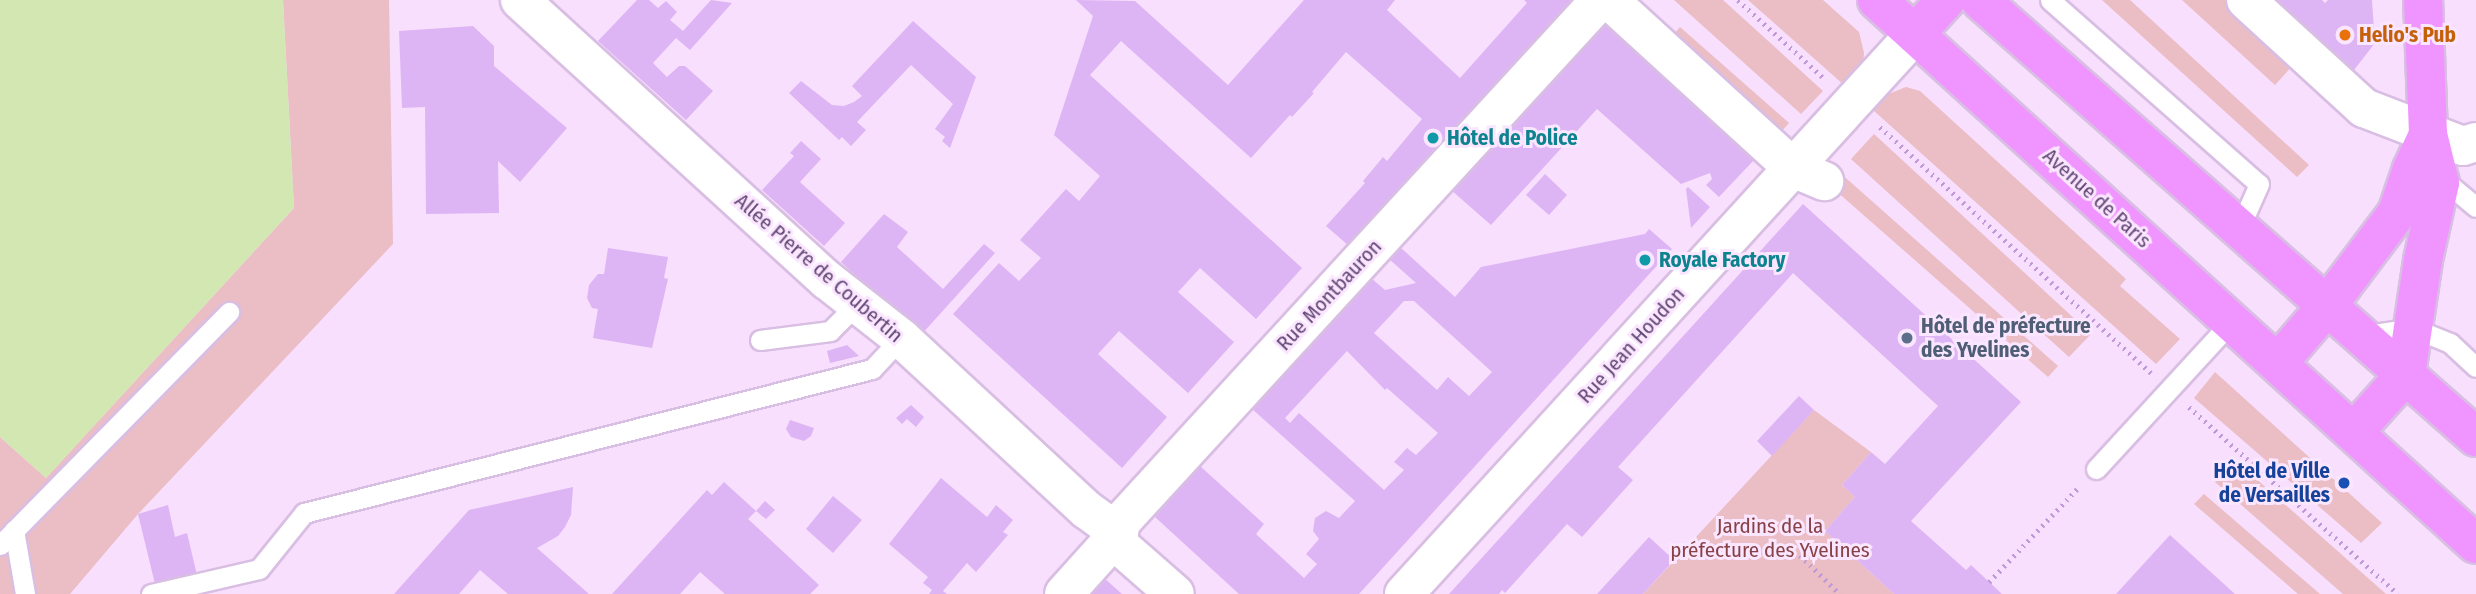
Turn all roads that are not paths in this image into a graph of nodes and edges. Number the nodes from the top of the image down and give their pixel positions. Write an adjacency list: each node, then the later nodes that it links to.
1 (520, 0): 16 (street, Allée Pierre de Coubertin)
2 (1600, 0): 31 (street, Rue Montbauron)
3 (1609, 0): 13 (street)
4 (1877, 0): 10 (main road, Avenue de Paris)
5 (1946, 0): 10 (main road)
6 (1980, 0): 15 (main road)
7 (2050, 0): 15 (lane)
8 (2246, 0): 12 (street)
9 (2423, 0): 12 (main road)
10 (1915, 34): 13 (street, Rue Jean Houdon); 19 (main road, Avenue de Paris)
11 (2476, 142): 12 (street)
12 (2428, 155): 14 (lane); 17 (main road); 20 (main road)
13 (1809, 174): 38 (street, Rue Jean Houdon)
14 (2476, 207)
15 (2239, 229): 17 (main road)
16 (859, 302): 22 (street, Allée Pierre de Coubertin); 23 (lane)
17 (2327, 306): 21 (main road); 24 (main road)
18 (229, 312): 30 (lane)
19 (2231, 321): 24 (main road, Avenue de Paris); 29 (lane)
20 (2413, 328): 21 (lane); 25 (lane); 26 (main road)
21 (2361, 336): 26 (main road)
22 (901, 338): 31 (street, Allée Pierre de Coubertin); 35 (lane)
23 (760, 340)
24 (2277, 363): 27 (main road, Avenue de Paris)
25 (2476, 367)
26 (2406, 374): 27 (main road); 28 (main road)
27 (2354, 432): 32 (main road, Avenue de Paris)
28 (2476, 437)
29 (2096, 469)
30 (14, 530): 33 (lane); 34 (lane)
31 (1119, 533): 36 (street, Rue Montbauron); 37 (street)
32 (2476, 544)
33 (0, 545)
34 (25, 594)
35 (151, 594)
36 (1065, 594)
37 (1175, 594)
38 (1404, 594)

